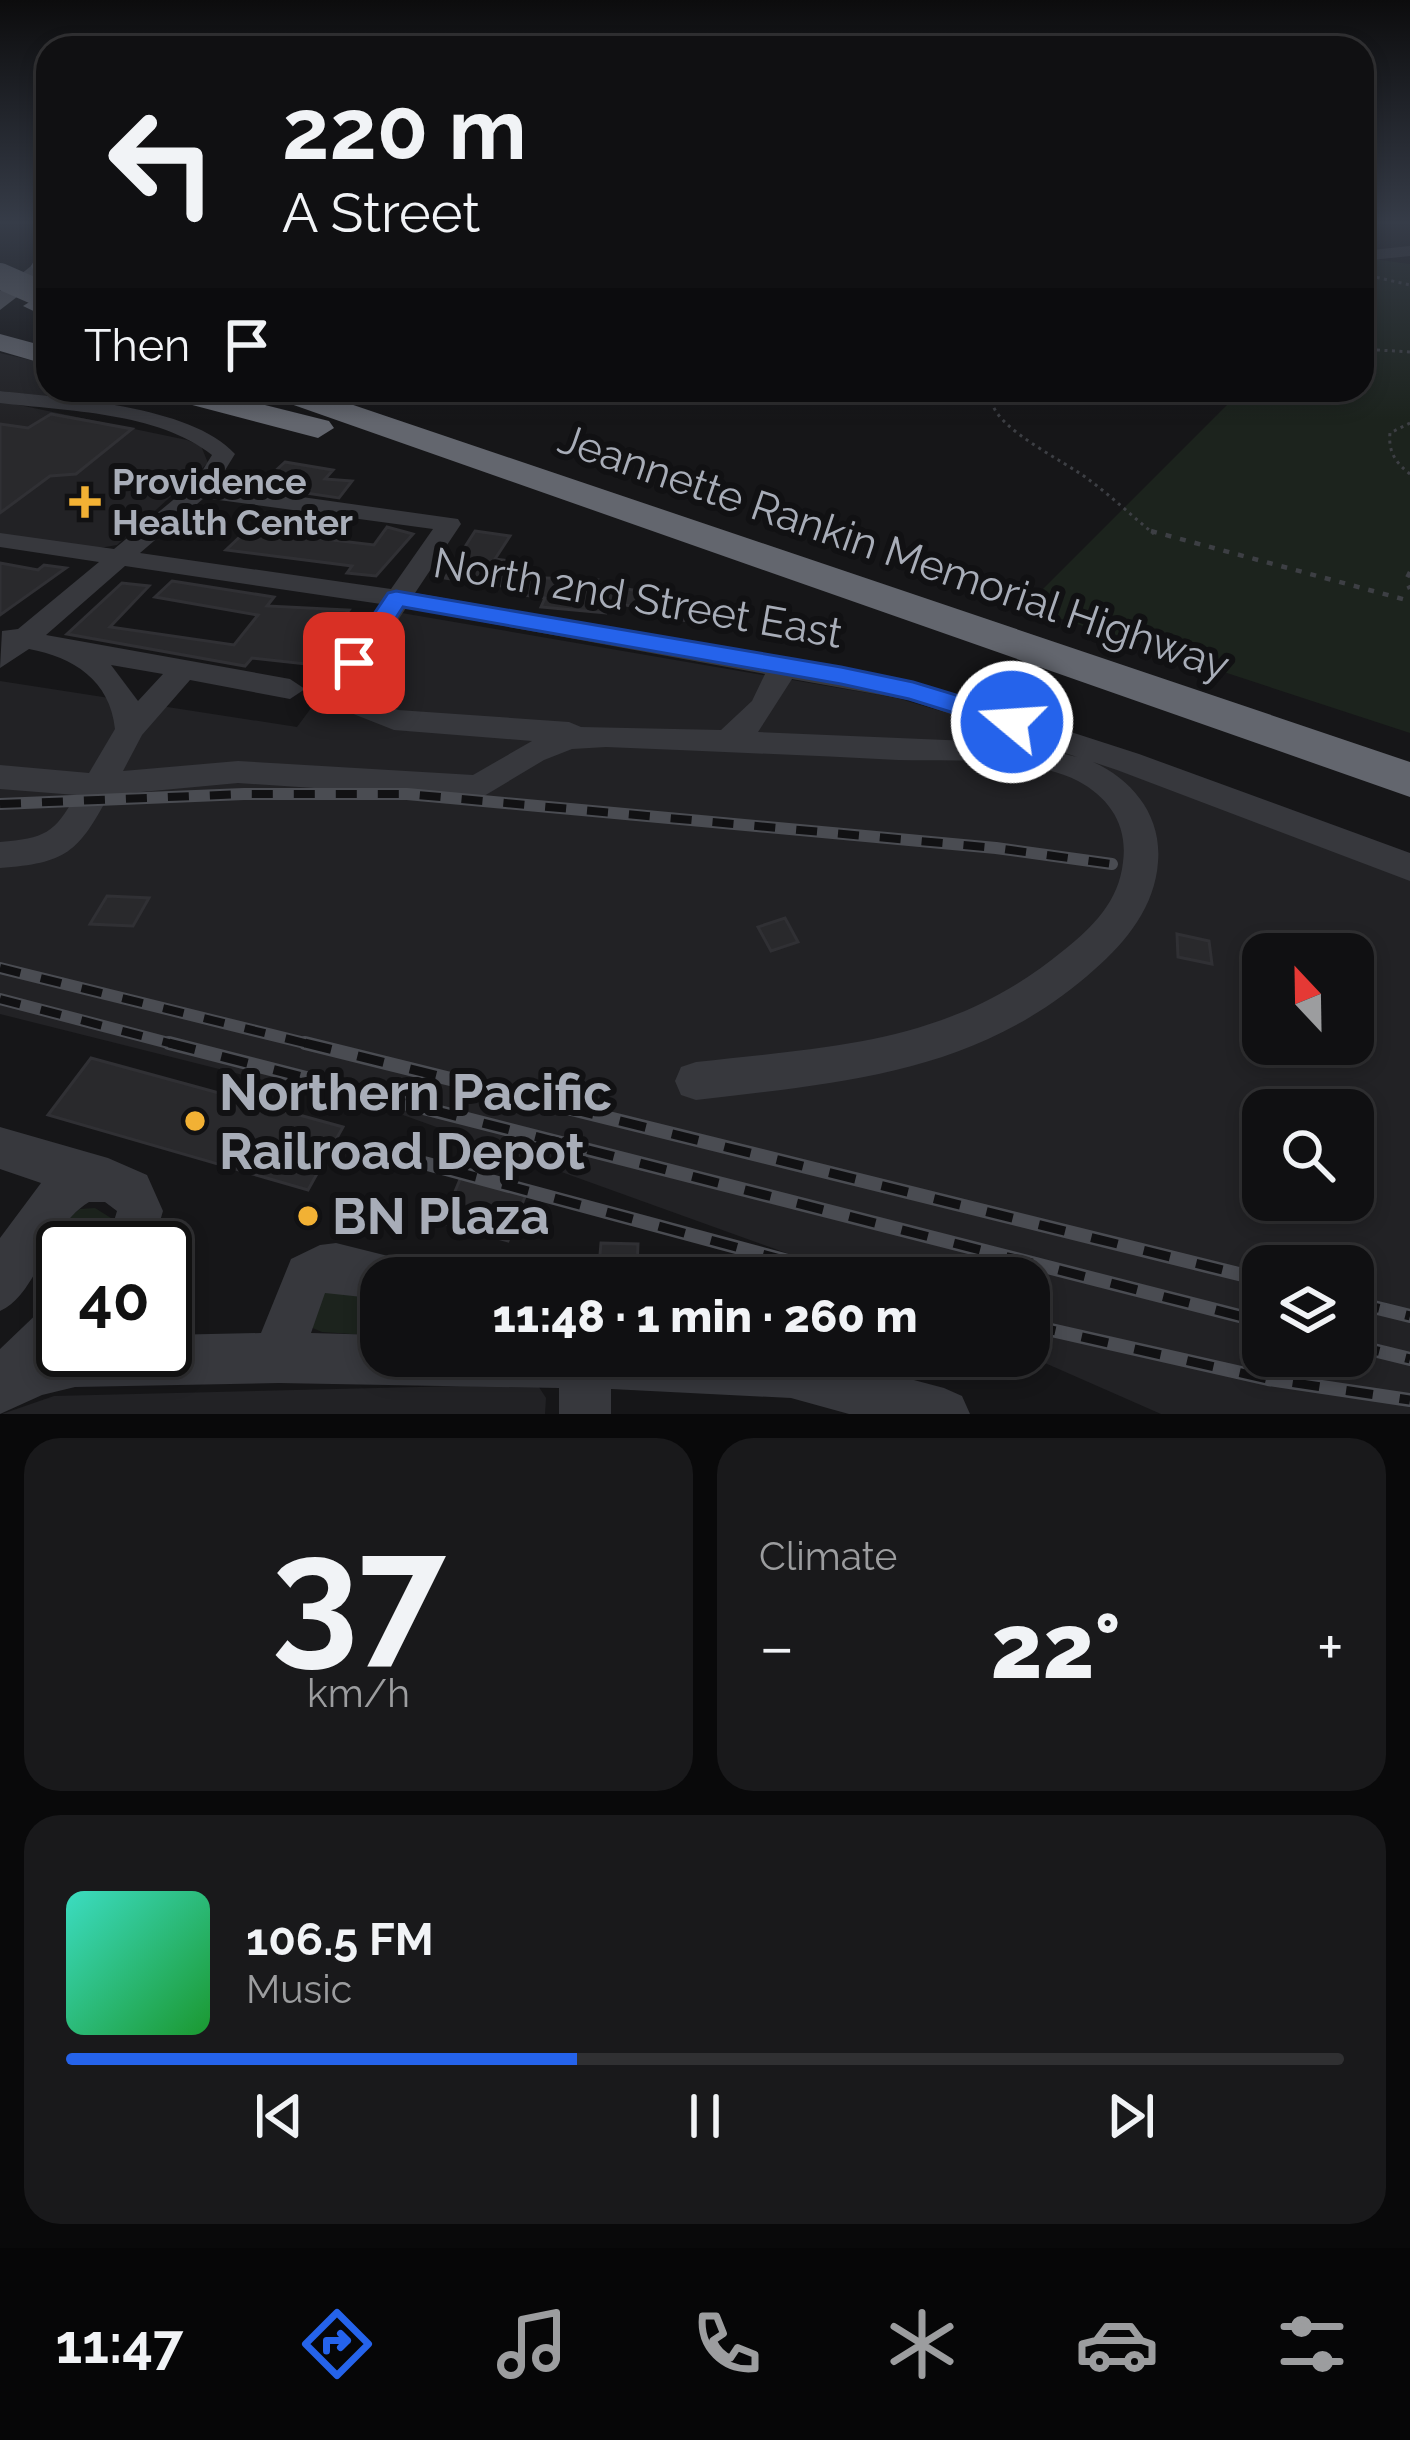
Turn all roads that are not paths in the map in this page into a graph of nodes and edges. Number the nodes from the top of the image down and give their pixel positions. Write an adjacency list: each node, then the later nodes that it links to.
1 (2, 291): 2 (highway)
2 (36, 302)
3 (0, 343): 4 (highway)
4 (36, 353)
5 (3, 399): 11 (street)
6 (216, 402): 14 (highway)
7 (314, 402): 14 (highway, Jeannette Rankin Memorial Highway)
8 (351, 402): 10 (highway, Jeannette Rankin Memorial Highway)
9 (386, 402): 10 (highway)
10 (554, 472): 24 (highway, Jeannette Rankin Memorial Highway)
11 (199, 490): 13 (street); 15 (street)
12 (0, 540): 13 (street, North 2nd Street East)
13 (119, 559): 15 (street, North 2nd Street East); 16 (street)
14 (782, 564): 26 (highway, Jeannette Rankin Memorial Highway)
15 (396, 598): 18 (street, North 2nd Street East); 22 (street)
16 (7, 645): 17 (street)
17 (69, 650): 19 (street); 21 (street)
18 (782, 666): 23 (street); 29 (street, North 2nd Street East)
19 (182, 671): 20 (street); 21 (street)
20 (290, 689)
21 (130, 729): 27 (street)
22 (606, 736): 23 (street); 27 (street)
23 (729, 740): 30 (street)
24 (1410, 760)
25 (0, 777): 27 (street)
26 (1410, 781)
27 (95, 785): 28 (street)
28 (0, 855)
29 (1410, 867)
30 (696, 1082)
31 (0, 1148): 32 (street); 34 (street)
32 (101, 1180): 33 (street); 34 (street)
33 (137, 1221)
34 (28, 1231): 36 (street)
35 (360, 1270): 39 (street)
36 (0, 1287)
37 (36, 1350): 44 (street)
38 (192, 1355): 39 (street)
39 (279, 1358): 40 (street)
40 (360, 1358)
41 (36, 1371): 44 (street)
42 (586, 1377): 45 (street)
43 (806, 1377): 46 (street)
44 (0, 1388)
45 (585, 1414)
46 (944, 1414)

